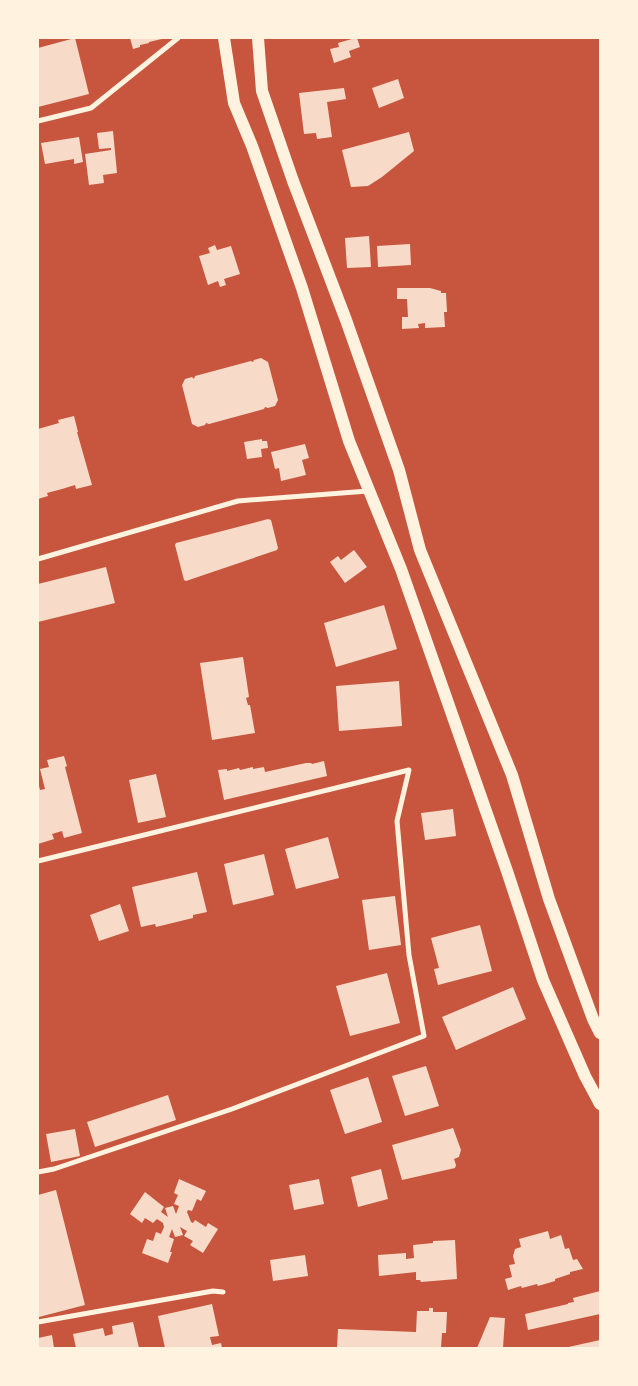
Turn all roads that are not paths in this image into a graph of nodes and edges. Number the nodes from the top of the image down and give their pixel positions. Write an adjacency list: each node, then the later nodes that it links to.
1 (178, 38): 4 (street)
2 (224, 38): 5 (main road)
3 (258, 38): 8 (main road)
4 (38, 122)
5 (369, 491): 6 (street); 9 (main road)
6 (38, 559)
7 (38, 861): 10 (street)
8 (600, 1033)
9 (600, 1104)
10 (38, 1172)
11 (223, 1292): 12 (street)
12 (38, 1322)

